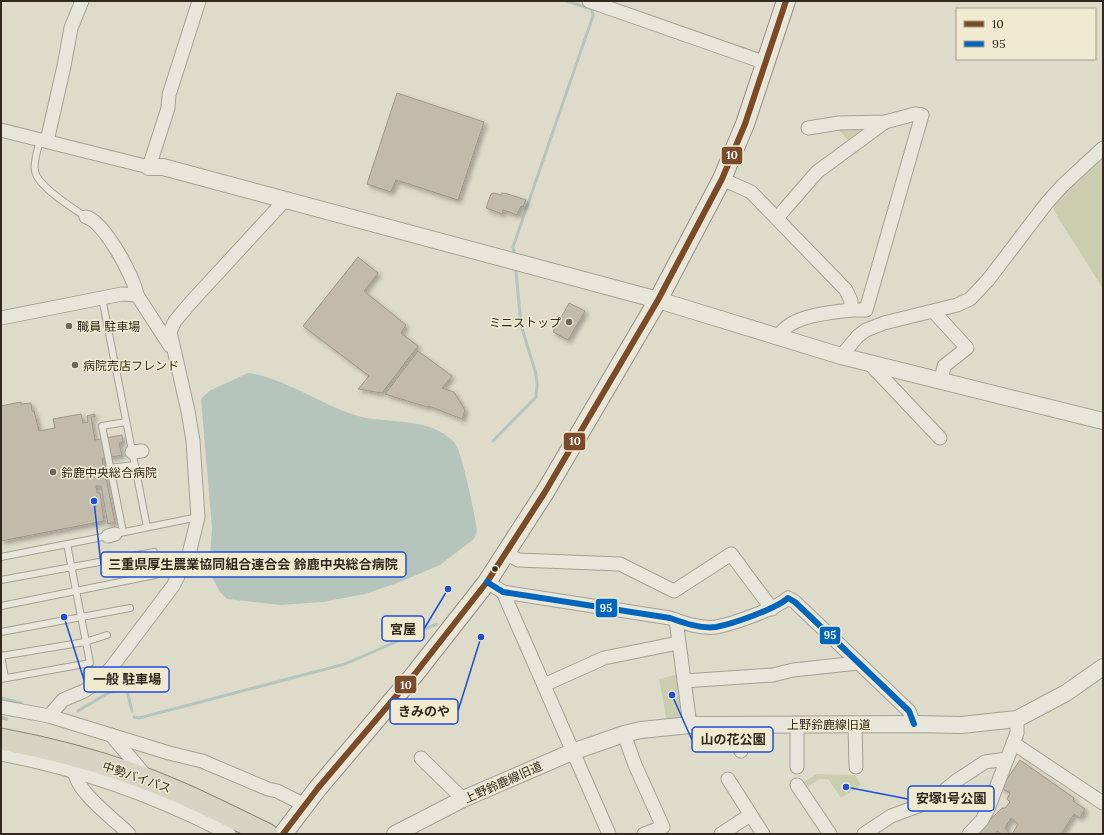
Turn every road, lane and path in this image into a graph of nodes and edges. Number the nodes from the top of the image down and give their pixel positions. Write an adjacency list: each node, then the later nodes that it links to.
1 (82, 1): 9 (street)
2 (199, 1): 11 (street)
3 (589, 1): 5 (street)
4 (786, 1): 5 (main road)
5 (766, 63): 12 (main road)
6 (885, 122): 7 (street); 15 (street); 19 (street)
7 (808, 128)
8 (1, 130): 9 (street)
9 (43, 141): 11 (street); 14 (lane)
10 (1103, 148): 20 (street)
11 (149, 167): 13 (street)
12 (722, 179): 15 (street); 18 (main road)
13 (286, 199): 18 (street); 23 (street)
14 (86, 217): 16 (street)
15 (777, 218): 19 (street)
16 (137, 295): 17 (street); 23 (street)
17 (102, 298): 21 (street); 28 (lane)
18 (658, 300): 22 (street); 37 (main road)
19 (851, 310): 22 (street)
20 (934, 312): 24 (street); 26 (street)
21 (1, 318)
22 (778, 338): 24 (street)
23 (174, 353): 32 (street)
24 (841, 356): 25 (street)
25 (870, 364): 26 (street); 29 (street)
26 (941, 381): 27 (street)
27 (1103, 421)
28 (126, 422): 30 (lane); 31 (lane)
29 (940, 438)
30 (136, 456): 31 (lane); 33 (lane)
31 (109, 468): 34 (lane)
32 (198, 517): 33 (lane); 61 (street)
33 (147, 527): 34 (lane)
34 (115, 534): 35 (lane)
35 (67, 544): 38 (lane); 39 (lane)
36 (154, 552): 39 (lane)
37 (506, 553): 42 (main road); 47 (street)
38 (1, 558)
39 (71, 568): 41 (lane); 43 (lane)
40 (155, 575): 43 (lane)
41 (1, 580)
42 (487, 582): 44 (street); 85 (main road)
43 (76, 591): 45 (lane); 48 (lane)
44 (503, 592): 49 (street); 59 (street)
45 (1, 606)
46 (130, 608): 48 (lane)
47 (772, 609): 49 (street); 55 (street)
48 (80, 617): 50 (lane); 52 (lane)
49 (676, 620): 53 (street)
50 (1, 632)
51 (107, 635): 52 (lane)
52 (85, 642): 54 (lane); 57 (lane)
53 (678, 643): 58 (street); 59 (street)
54 (1, 656): 57 (lane)
55 (858, 663): 58 (street); 65 (street)
56 (1103, 668): 62 (street, 上野鈴鹿線旧道)
57 (3, 679)
58 (684, 681): 66 (street)
59 (544, 685): 73 (street)
60 (2, 710): 61 (street)
61 (49, 716): 69 (street)
62 (1017, 719): 65 (street, 上野鈴鹿線旧道); 71 (street)
63 (796, 724): 64 (street, 上野鈴鹿線旧道); 67 (street, 上野鈴鹿線旧道); 77 (street)
64 (855, 724): 65 (street, 上野鈴鹿線旧道); 78 (street)
65 (914, 724)
66 (690, 725): 67 (street, 上野鈴鹿線旧道); 68 (street, 上野鈴鹿線旧道)
67 (735, 726): 72 (street)
68 (624, 734): 73 (street, 上野鈴鹿線旧道); 93 (street)
69 (112, 735): 81 (street); 85 (street)
70 (1, 739): 81 (highway, 中勢バイパス)
71 (1013, 743): 76 (street); 84 (street)
72 (741, 751)
73 (572, 752): 83 (street, 上野鈴鹿線旧道); 92 (street)
74 (1, 754): 79 (street)
75 (421, 758): 83 (street)
76 (1007, 759): 97 (street); 98 (street)
77 (797, 767)
78 (856, 767)
79 (75, 773): 87 (street); 88 (street)
80 (728, 779): 86 (street)
81 (150, 781): 89 (highway, 中勢バイパス)
82 (797, 785): 96 (street)
83 (463, 799): 91 (street, 上野鈴鹿線旧道)
84 (1103, 802)
85 (305, 805): 90 (main road)
86 (750, 814): 94 (street); 95 (street)
87 (129, 834)
88 (229, 834)
89 (267, 834)
90 (283, 834)
91 (394, 834)
92 (609, 834)
93 (644, 834)
94 (722, 834)
95 (763, 834)
96 (830, 834)
97 (864, 834)
98 (969, 834)

